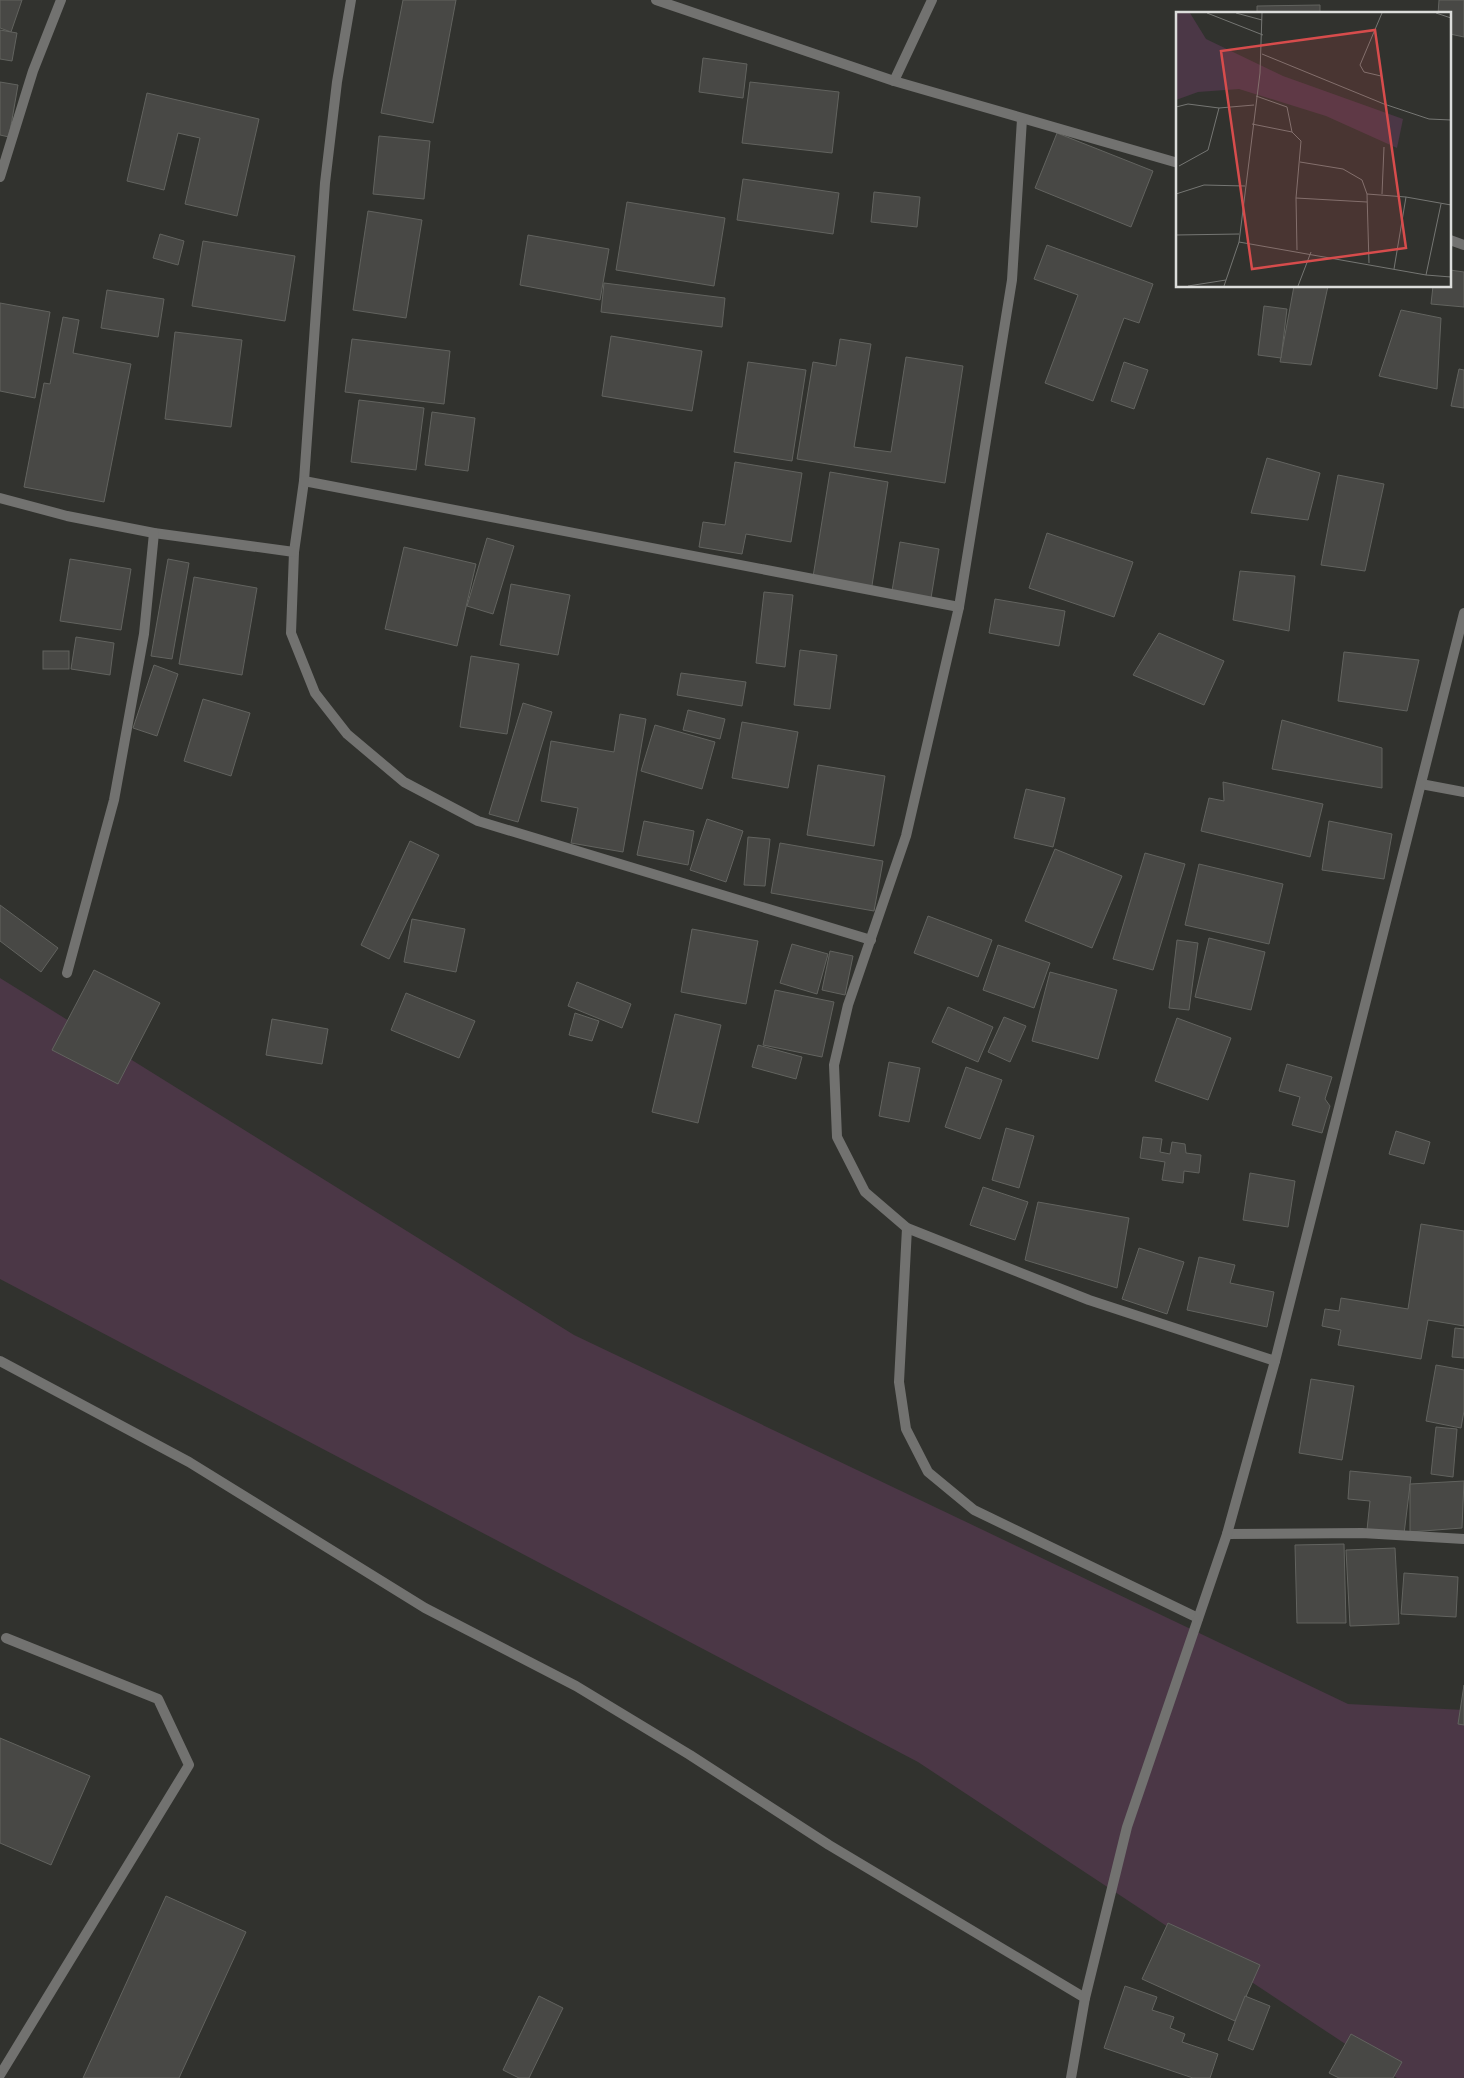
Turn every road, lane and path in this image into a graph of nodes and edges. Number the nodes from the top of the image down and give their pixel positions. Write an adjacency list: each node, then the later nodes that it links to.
1 (61, 0): 8 (street)
2 (350, 0): 9 (street)
3 (656, 0): 5 (street)
4 (932, 0): 5 (street)
5 (894, 81): 6 (street)
6 (1022, 119): 7 (street); 13 (street)
7 (1176, 162)
8 (0, 177)
9 (304, 481): 12 (street); 13 (street)
10 (0, 498): 11 (street)
11 (154, 533): 12 (street); 18 (street)
12 (294, 552): 17 (street)
13 (959, 607): 17 (street)
14 (1464, 613): 15 (street)
15 (1421, 784): 16 (street); 21 (street)
16 (1464, 792)
17 (871, 940): 19 (street)
18 (67, 973)
19 (907, 1228): 21 (street); 24 (street)
20 (0, 1361): 26 (street)
21 (1275, 1362): 22 (street)
22 (1227, 1534): 23 (street); 24 (street)
23 (1464, 1539)
24 (1198, 1618): 26 (street)
25 (6, 1638): 27 (street)
26 (1085, 1998): 28 (street)
27 (0, 2075)
28 (1072, 2078)

